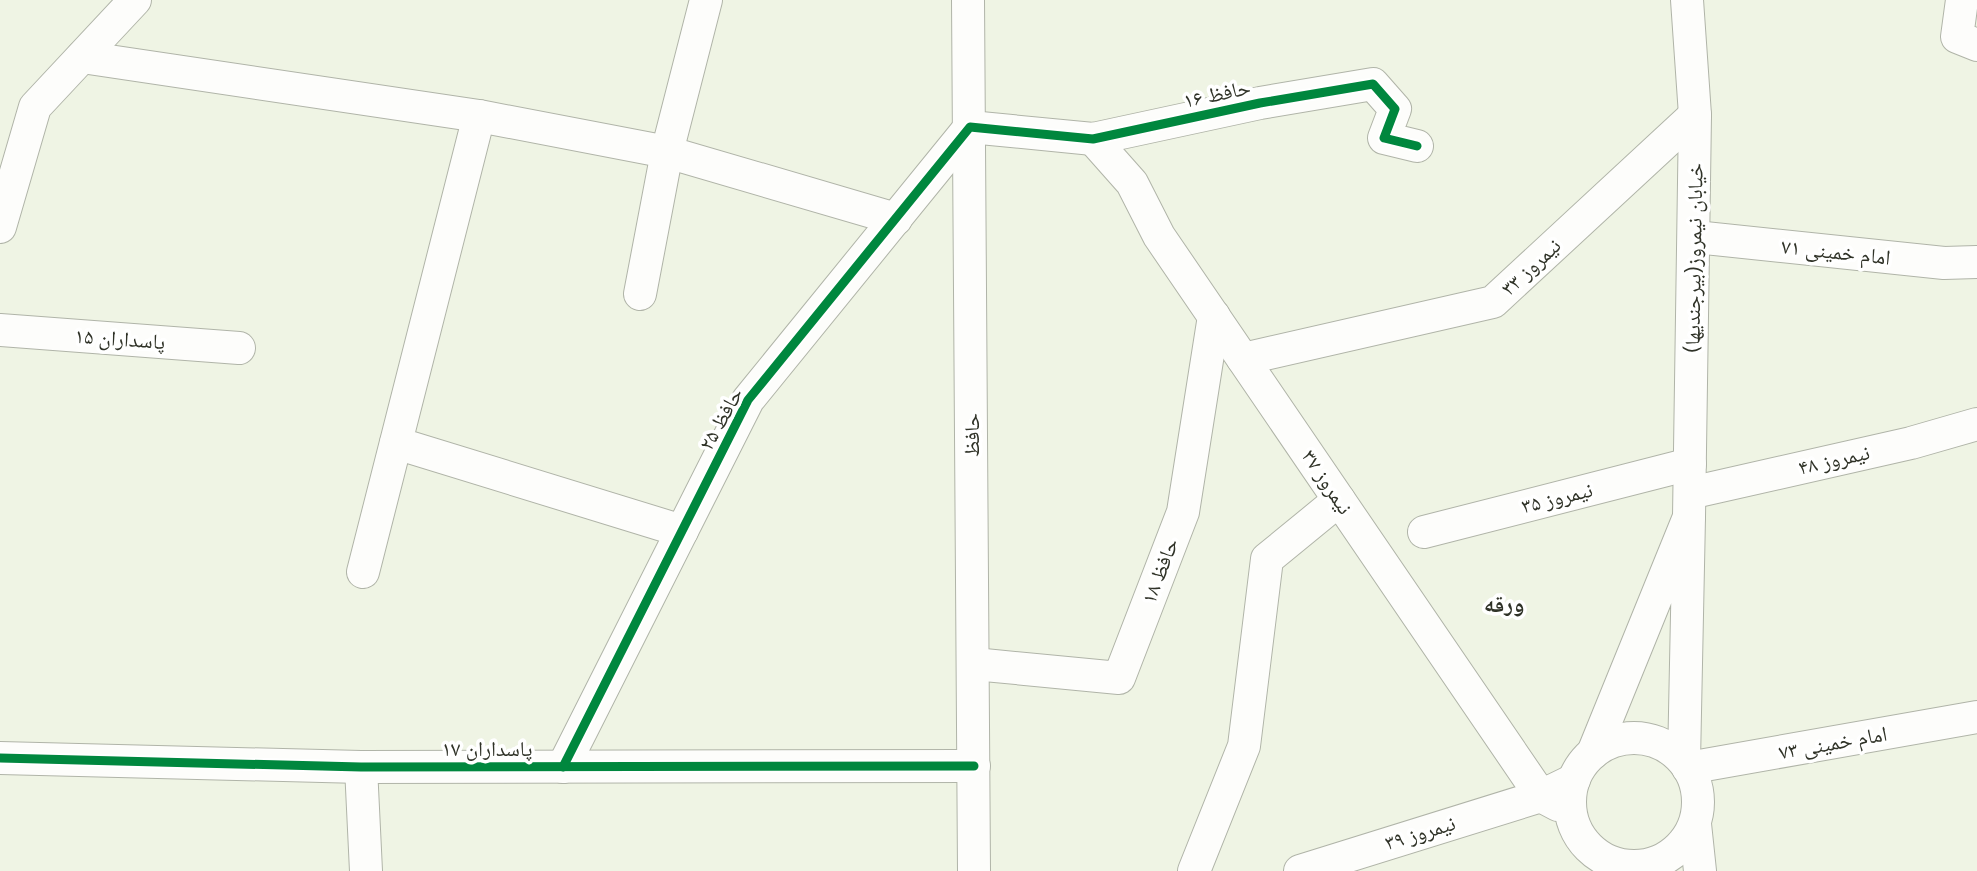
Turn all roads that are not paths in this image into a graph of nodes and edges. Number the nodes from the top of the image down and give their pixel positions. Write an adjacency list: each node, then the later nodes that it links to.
1 (135, 0): 7 (street)
2 (706, 0): 13 (street)
3 (968, 0): 10 (street, حافظ)
4 (1687, 0): 8 (street, خیابان نیمروز(بیرجندیها))
5 (1962, 0): 6 (street)
6 (1977, 45)
7 (82, 57): 9 (street); 15 (street)
8 (1695, 115): 16 (street, خیابان نیمروز(بیرجندیها)); 22 (street, نیمروز ۳۳)
9 (479, 116): 13 (street); 24 (street)
10 (970, 127): 11 (street, حافظ ۱۶); 14 (street, حافظ ۲۵); 30 (street, حافظ)
11 (1093, 139): 12 (street, حافظ ۱۶); 19 (street, نیمروز ۳۷)
12 (1417, 146)
13 (667, 152): 14 (street); 18 (street)
14 (896, 219): 27 (street, حافظ ۲۵)
15 (0, 227)
16 (1695, 237): 17 (street, امام خمینی ۷۱); 25 (street, خیابان نیمروز(بیرجندیها))
17 (1977, 262)
18 (640, 293)
19 (1214, 317): 22 (street, نیمروز ۳۷); 30 (street, حافظ ۱۸)
20 (0, 330): 21 (street, پاسداران ۱۵)
21 (239, 348)
22 (1242, 359): 26 (street, نیمروز ۳۷)
23 (1977, 424): 25 (street, نیمروز ۴۸)
24 (396, 443): 27 (street); 29 (street)
25 (1690, 491): 28 (street, نیمروز ۳۵); 32 (street); 34 (street, خیابان نیمروز(بیرجندیها))
26 (1339, 500): 39 (street, نیمروز ۳۷); 45 (street)
27 (682, 531): 37 (street, حافظ ۲۵)
28 (1424, 532)
29 (363, 572)
30 (974, 664): 35 (street, حافظ)
31 (1977, 717): 34 (street, امام خمینی ۷۳)
32 (1593, 753): 34 (street); 38 (street)
33 (0, 758): 36 (street, پاسداران ۱۷)
34 (1686, 765): 41 (street)
35 (974, 766): 37 (street, پاسداران ۱۷); 44 (street, حافظ)
36 (361, 767): 37 (street, پاسداران ۱۷); 43 (street)
37 (563, 767)
38 (1574, 780): 39 (street); 40 (street)
39 (1541, 796): 40 (street); 46 (street, نیمروز ۳۹)
40 (1571, 813): 42 (street)
41 (1695, 824): 42 (street); 47 (street)
42 (1614, 867)
43 (366, 871)
44 (974, 871)
45 (1194, 871)
46 (1300, 871)
47 (1700, 871)

